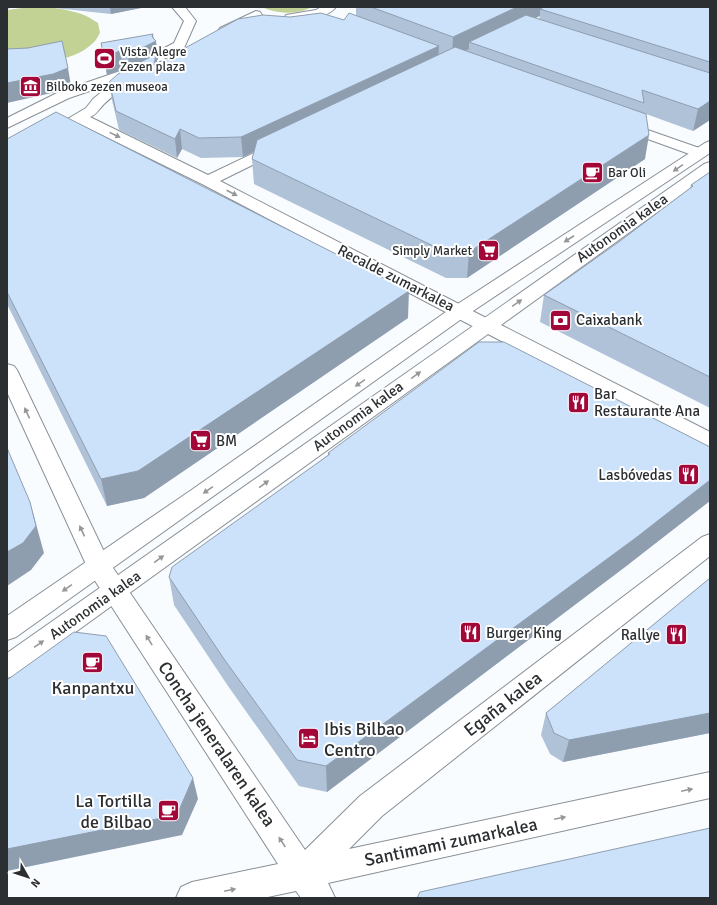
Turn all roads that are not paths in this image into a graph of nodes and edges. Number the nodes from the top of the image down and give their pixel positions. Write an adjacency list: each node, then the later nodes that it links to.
1 (178, 7): 9 (street)
2 (243, 7): 5 (street)
3 (327, 13): 4 (street)
4 (281, 18)
5 (210, 38)
6 (190, 49): 7 (street)
7 (80, 118): 10 (street); 13 (street, Recalde zumarkalea, one-way to 13)
8 (610, 120): 12 (street)
9 (7, 124)
10 (55, 127)
11 (291, 141): 13 (street)
12 (707, 155): 14 (street, Autonomia kalea, one-way to 14); 15 (street, Autonomia kalea, one-way to 12)
13 (208, 181): 14 (street, Recalde zumarkalea, one-way to 14)
14 (460, 311): 15 (street, Recalde zumarkalea); 19 (street, Autonomia kalea, one-way to 19)
15 (485, 325): 17 (street, Recalde zumarkalea); 20 (street, Autonomia kalea, one-way to 15)
16 (7, 370): 19 (street, one-way to 16)
17 (710, 441)
18 (710, 543): 24 (street, Egaña kalea)
19 (99, 566): 20 (street, Concha jeneralaren kalea); 21 (street, Autonomia kalea, one-way to 21)
20 (116, 590): 22 (street, Autonomia kalea, one-way to 20); 24 (street, Concha jeneralaren kalea, one-way to 20)
21 (7, 630)
22 (7, 667)
23 (710, 785): 24 (street, Santimami zumarkalea, one-way to 23)
24 (311, 886): 25 (street, Santimami zumarkalea, one-way to 24)
25 (192, 898)

